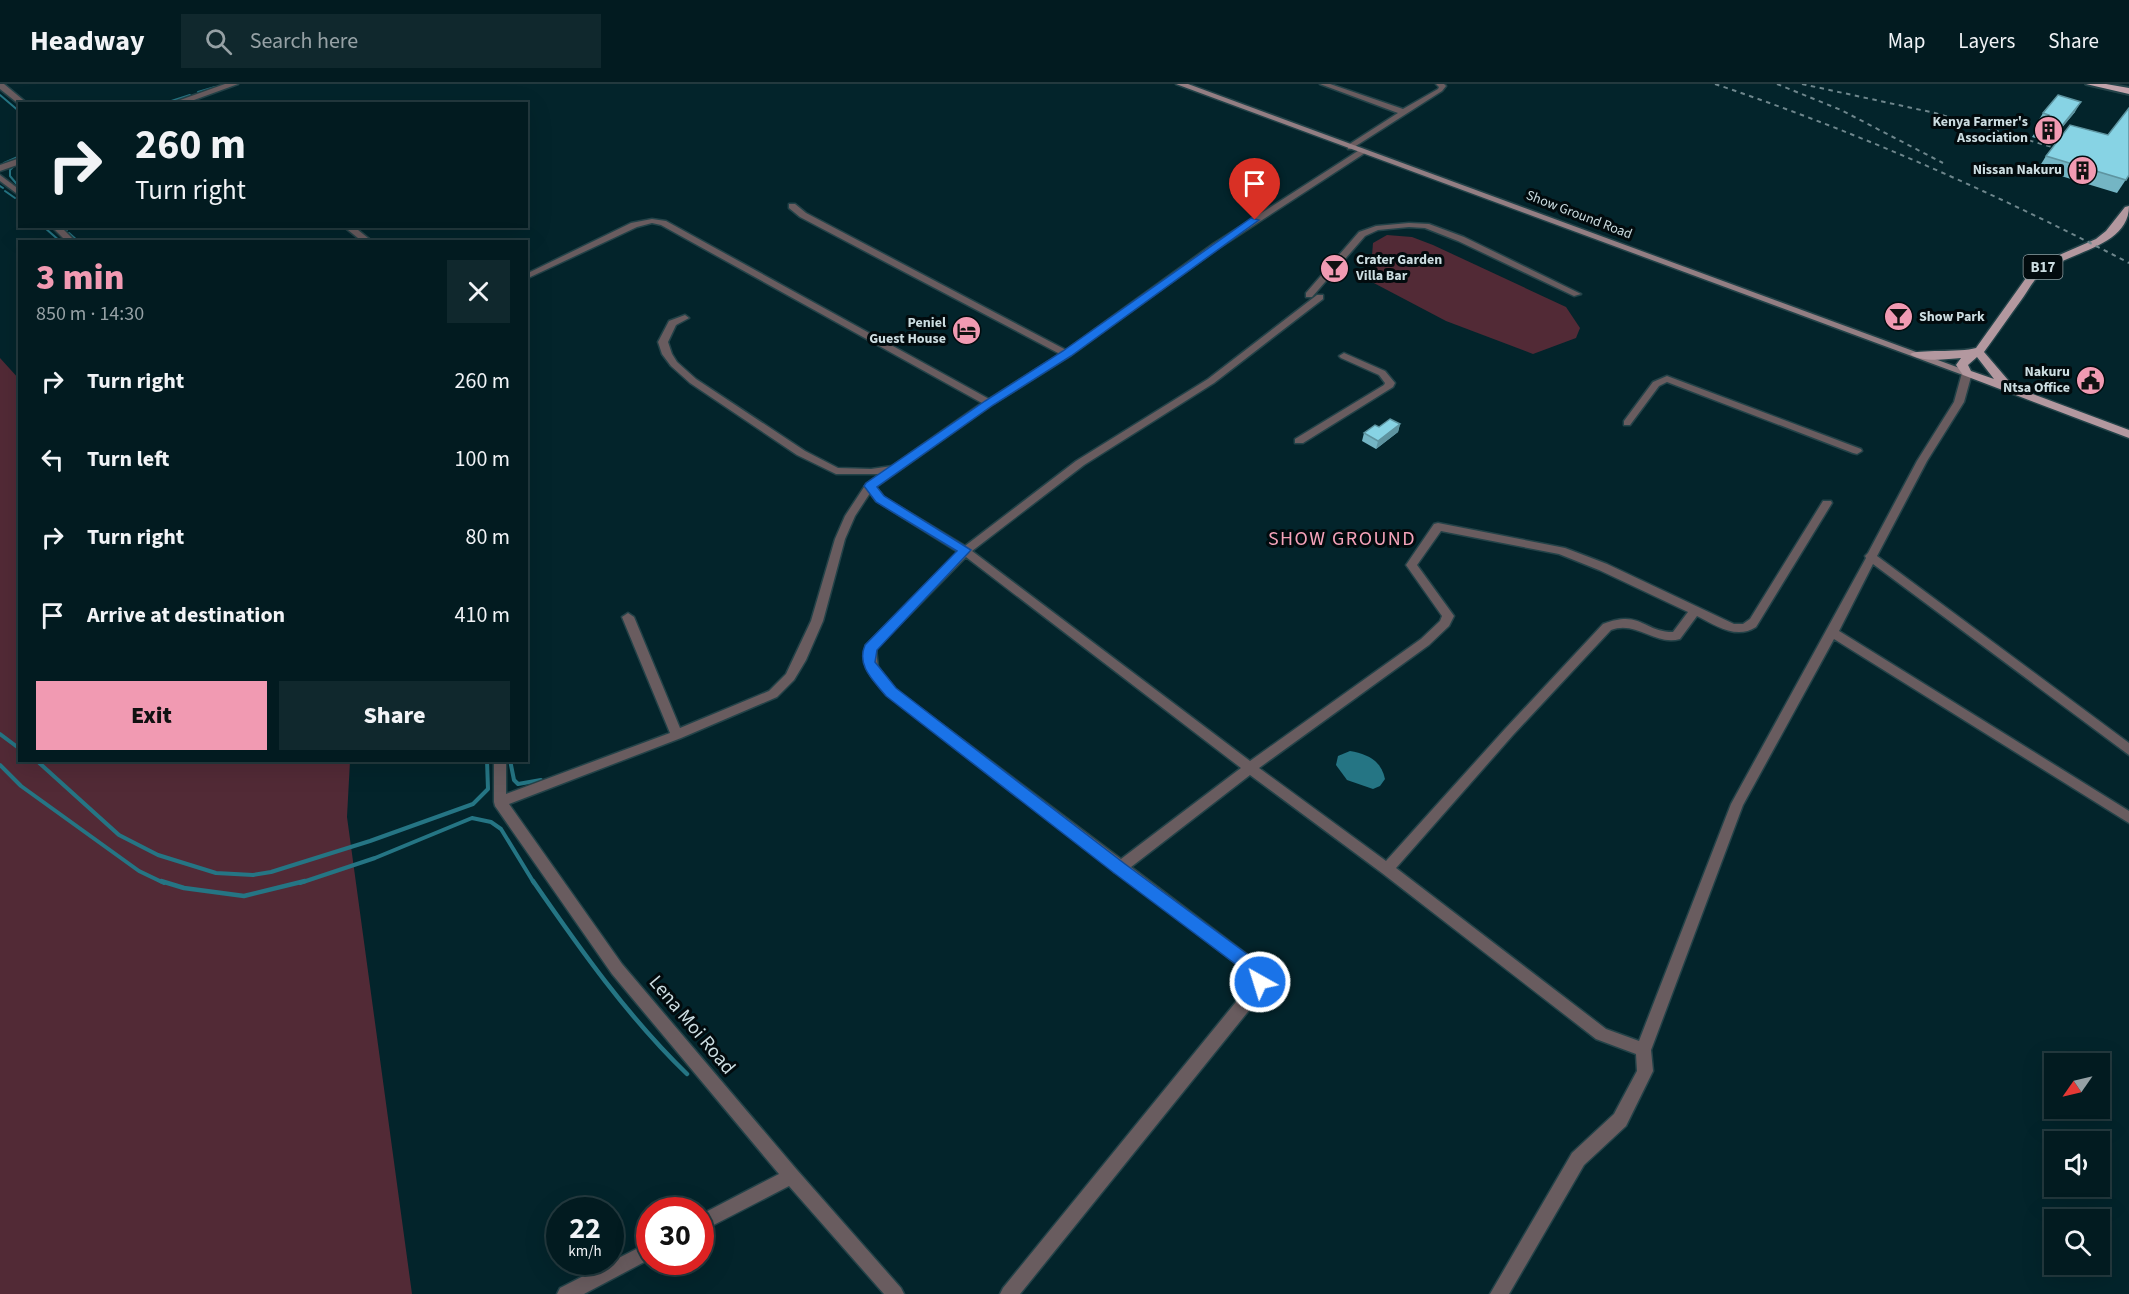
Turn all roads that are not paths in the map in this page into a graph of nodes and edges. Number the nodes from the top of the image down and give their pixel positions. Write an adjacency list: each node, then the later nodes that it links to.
1 (234, 84): 9 (street)
2 (1180, 84): 11 (main road, Show Ground Road)
3 (1323, 84): 10 (street)
4 (1439, 84): 10 (street)
5 (2091, 84): 7 (highway)
6 (0, 85): 8 (street)
7 (2128, 87)
8 (21, 102)
9 (179, 102)
10 (1403, 112): 11 (street)
11 (1351, 147): 12 (main road, Show Ground Road)
12 (1364, 151): 27 (street); 28 (main road, Show Ground Road)
13 (18, 161): 14 (street)
14 (0, 168)
15 (0, 177): 16 (street)
16 (18, 192)
17 (792, 206): 27 (street)
18 (2129, 209): 26 (main road, B17)
19 (58, 228): 21 (street)
20 (351, 228): 22 (street)
21 (70, 240)
22 (366, 240)
23 (528, 276): 32 (street)
24 (1577, 294): 40 (street)
25 (685, 318): 37 (street)
26 (1979, 351): 28 (main road); 30 (main road, B17); 31 (main road)
27 (1067, 354): 32 (street)
28 (1916, 354): 30 (main road, Show Ground Road)
29 (1344, 356): 35 (street)
30 (1967, 373): 31 (main road); 41 (street)
31 (2018, 393): 34 (main road)
32 (989, 403): 37 (street)
33 (1628, 423): 36 (street)
34 (2129, 434)
35 (1299, 441)
36 (1857, 451)
37 (896, 468): 38 (street)
38 (870, 486): 40 (street); 45 (street)
39 (1827, 503): 42 (street)
40 (965, 550): 48 (street); 51 (street)
41 (1870, 556): 44 (street); 46 (street)
42 (1695, 611): 48 (street); 52 (street)
43 (628, 617): 45 (street)
44 (1832, 633): 50 (street); 53 (street)
45 (677, 735): 49 (street)
46 (2129, 750)
47 (500, 762): 49 (street)
48 (1250, 768): 51 (street); 52 (street)
49 (500, 802): 54 (street, Lena Moi Road)
50 (2129, 818)
51 (1119, 868): 59 (street)
52 (1387, 869): 53 (street)
53 (1643, 1050): 60 (street)
54 (791, 1176): 55 (street); 58 (street, Lena Moi Road)
55 (714, 1217)
56 (636, 1257): 57 (street)
57 (566, 1294)
58 (895, 1294)
59 (1009, 1294)
60 (1499, 1294)

